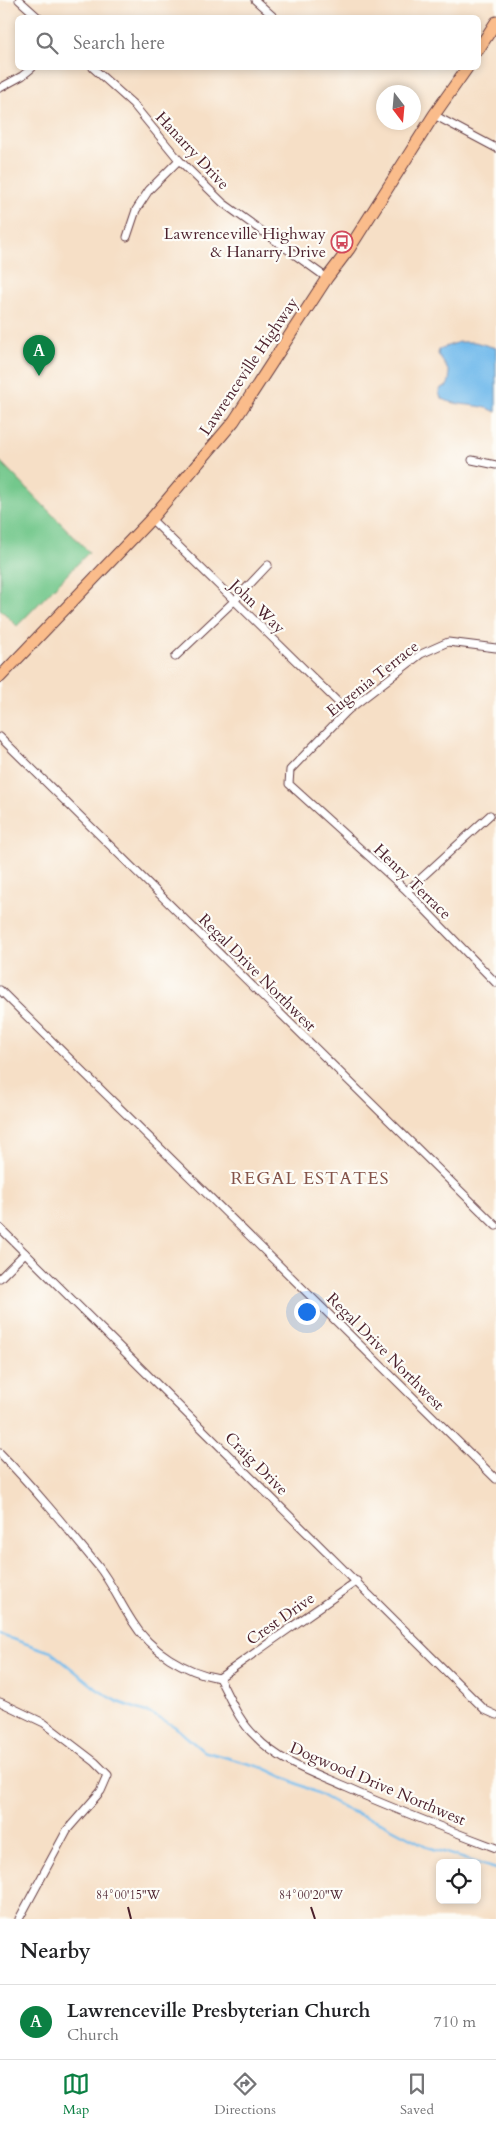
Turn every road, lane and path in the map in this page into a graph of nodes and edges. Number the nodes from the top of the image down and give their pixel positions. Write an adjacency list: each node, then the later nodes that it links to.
1 (20, 0): 3 (street)
2 (255, 0): 4 (street)
3 (36, 15)
4 (271, 15)
5 (496, 22): 6 (main road)
6 (481, 45)
7 (30, 70): 10 (street)
8 (95, 70): 13 (street, Hanarry Drive)
9 (466, 70): 11 (main road, Lawrenceville Highway)
10 (0, 88)
11 (434, 115): 12 (street); 15 (main road, Lawrenceville Highway)
12 (496, 148)
13 (179, 160): 14 (street); 15 (street, Hanarry Drive)
14 (127, 237)
15 (327, 278): 18 (main road, Lawrenceville Highway)
16 (472, 460): 17 (street)
17 (496, 465)
18 (151, 519): 20 (street, John Way); 23 (main road, Lawrenceville Highway)
19 (268, 565): 20 (street)
20 (233, 602): 22 (street); 24 (street, John Way)
21 (496, 648): 24 (street, Eugenia Terrace)
22 (175, 657)
23 (0, 677)
24 (347, 712): 26 (street, Eugenia Terrace)
25 (0, 737): 31 (street, Regal Drive Northwest)
26 (308, 801): 28 (street, Henry Terrace)
27 (490, 814): 28 (street)
28 (407, 891): 29 (street, Henry Terrace)
29 (496, 983)
30 (0, 990): 36 (street, Regal Drive Northwest)
31 (496, 1226)
32 (0, 1228): 33 (street, Craig Drive)
33 (25, 1253): 34 (street); 37 (street, Craig Drive)
34 (0, 1278)
35 (0, 1453): 38 (street)
36 (496, 1479)
37 (357, 1581): 38 (street, Crest Drive); 40 (street, Craig Drive)
38 (219, 1678): 41 (street, Dogwood Drive Northwest)
39 (0, 1702): 42 (street)
40 (496, 1715)
41 (496, 1848)
42 (19, 1919)

